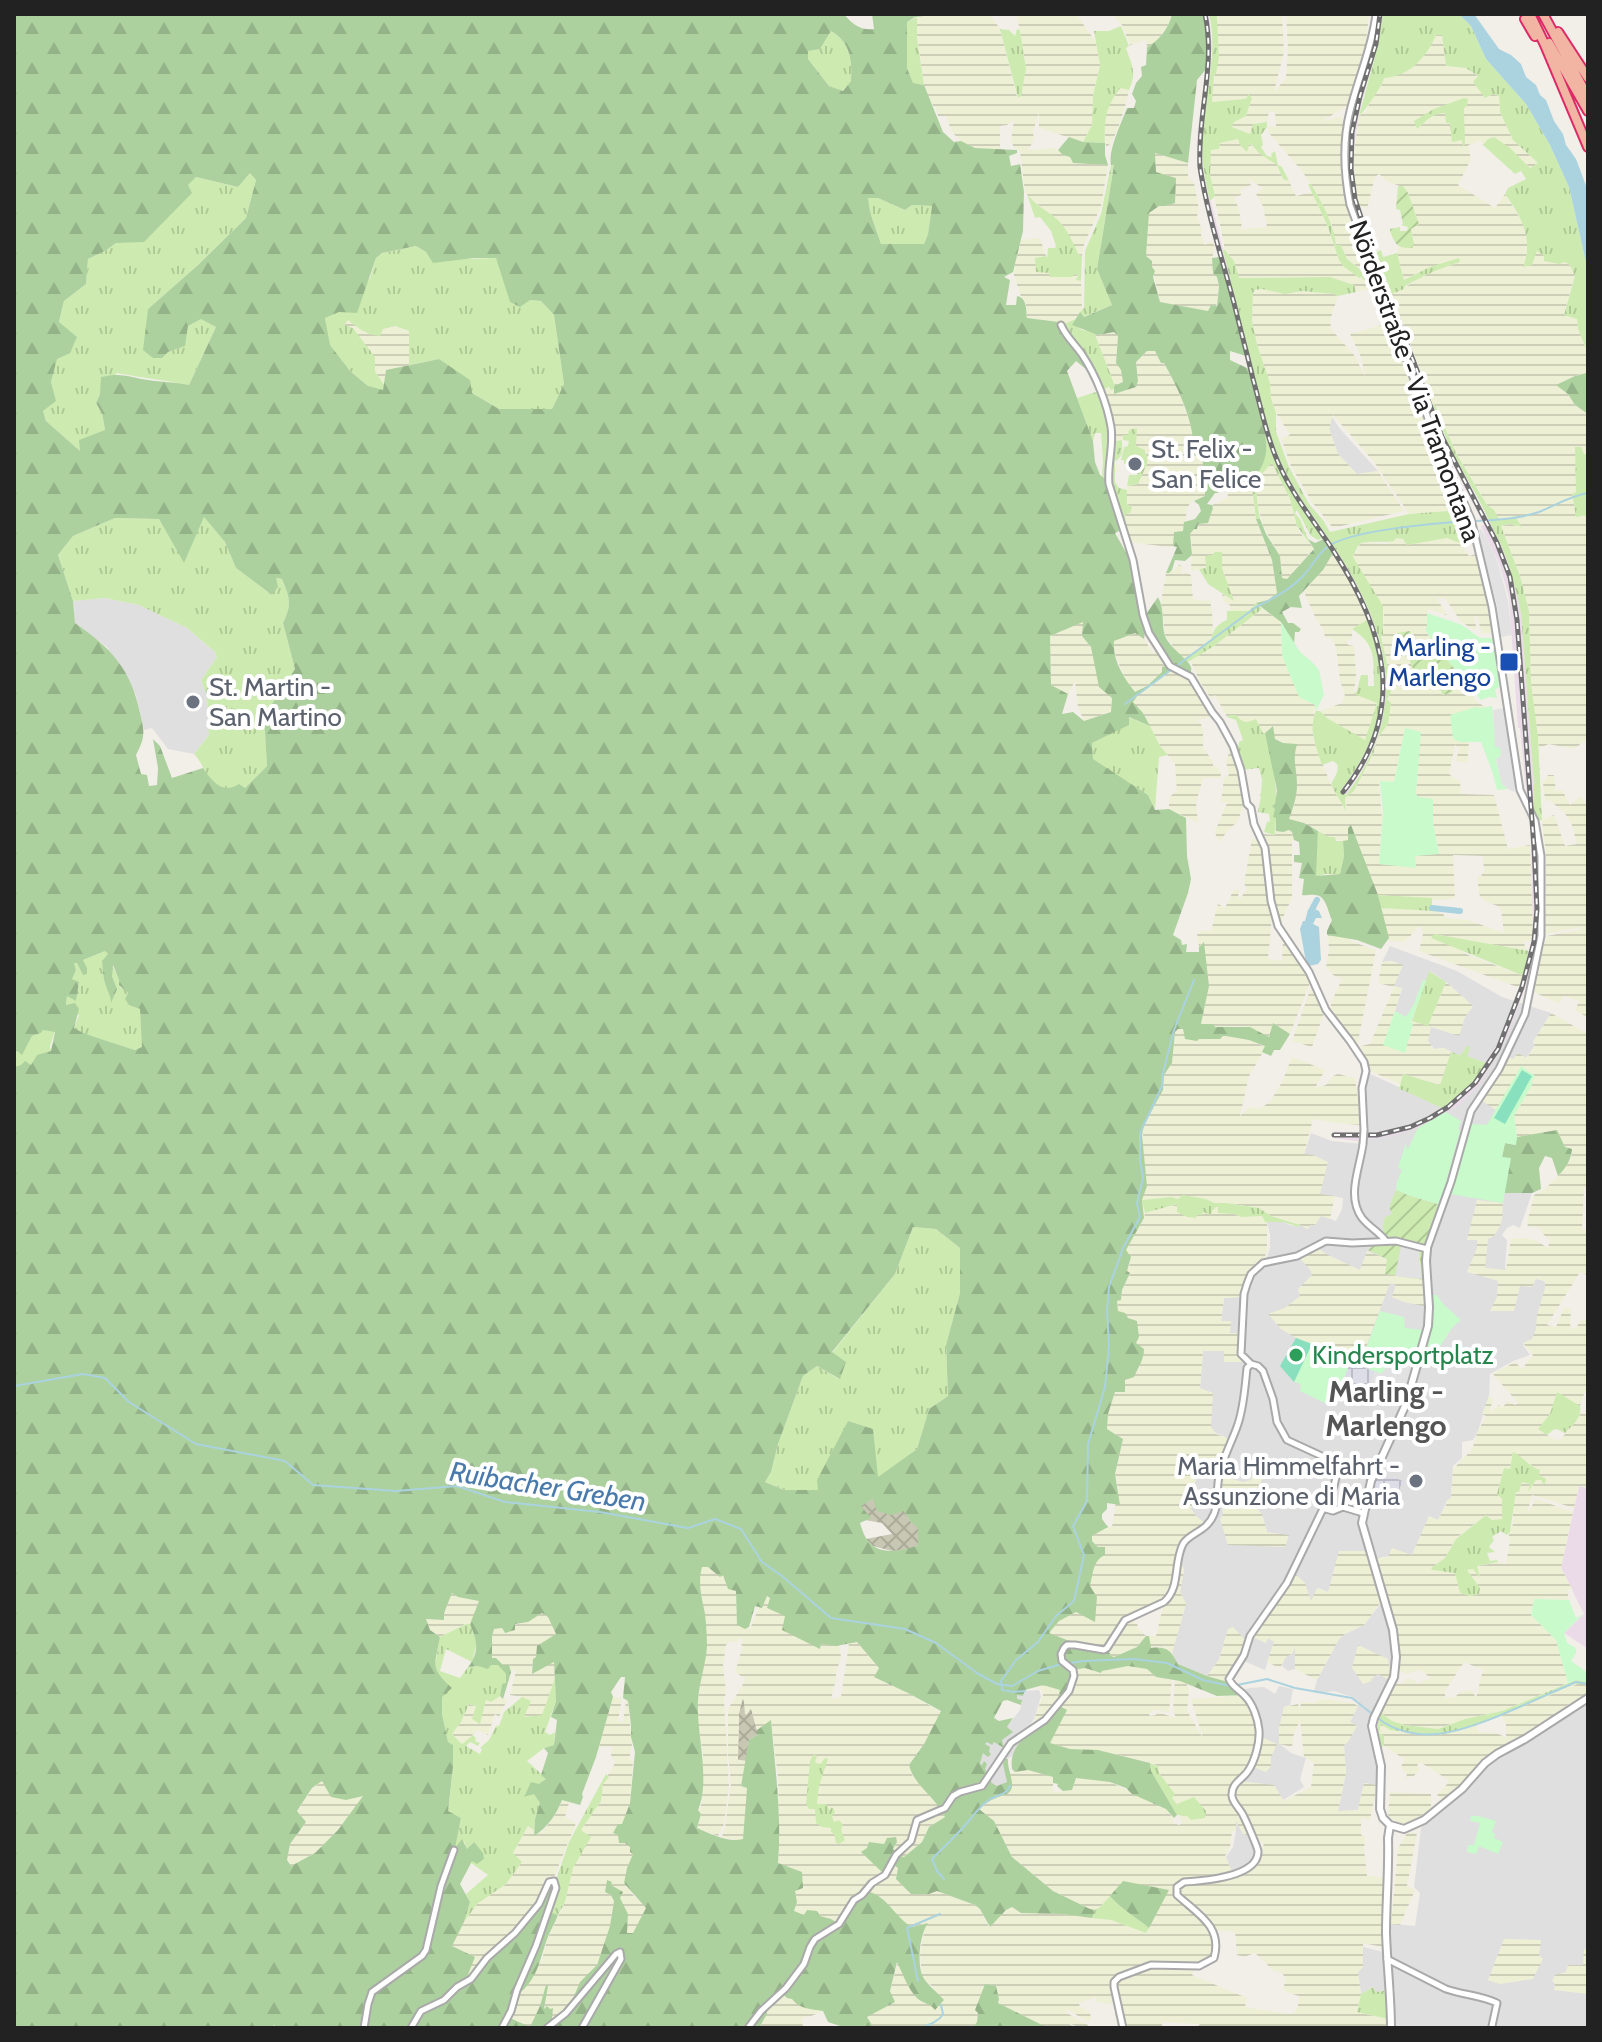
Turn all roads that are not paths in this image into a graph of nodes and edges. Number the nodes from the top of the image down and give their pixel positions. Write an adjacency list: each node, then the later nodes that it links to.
1 (1376, 14): 10 (street, Nörderstraße - Via Tramontana)
2 (1545, 14): 4 (highway); 5 (highway)
3 (1529, 16): 6 (highway); 7 (highway)
4 (1588, 78)
5 (1588, 97)
6 (1588, 111)
7 (1588, 147)
8 (1061, 325): 9 (street, bridge)
9 (1385, 1240): 10 (street); 11 (street)
10 (1427, 1249): 13 (street)
11 (1251, 1364): 12 (street); 26 (street)
12 (1339, 1464): 13 (street); 14 (street)
13 (1374, 1472): 15 (street)
14 (1322, 1508): 15 (street); 27 (street)
15 (1363, 1513): 17 (street)
16 (1588, 1698): 17 (street)
17 (1392, 1826): 19 (street)
18 (454, 1850): 21 (street)
19 (1387, 1959): 20 (street); 28 (street)
20 (1492, 2026)
21 (364, 2028)
22 (411, 2028): 23 (street)
23 (502, 2028)
24 (547, 2028): 25 (street)
25 (582, 2028)
26 (748, 2028)
27 (1123, 2028)
28 (1391, 2028)

